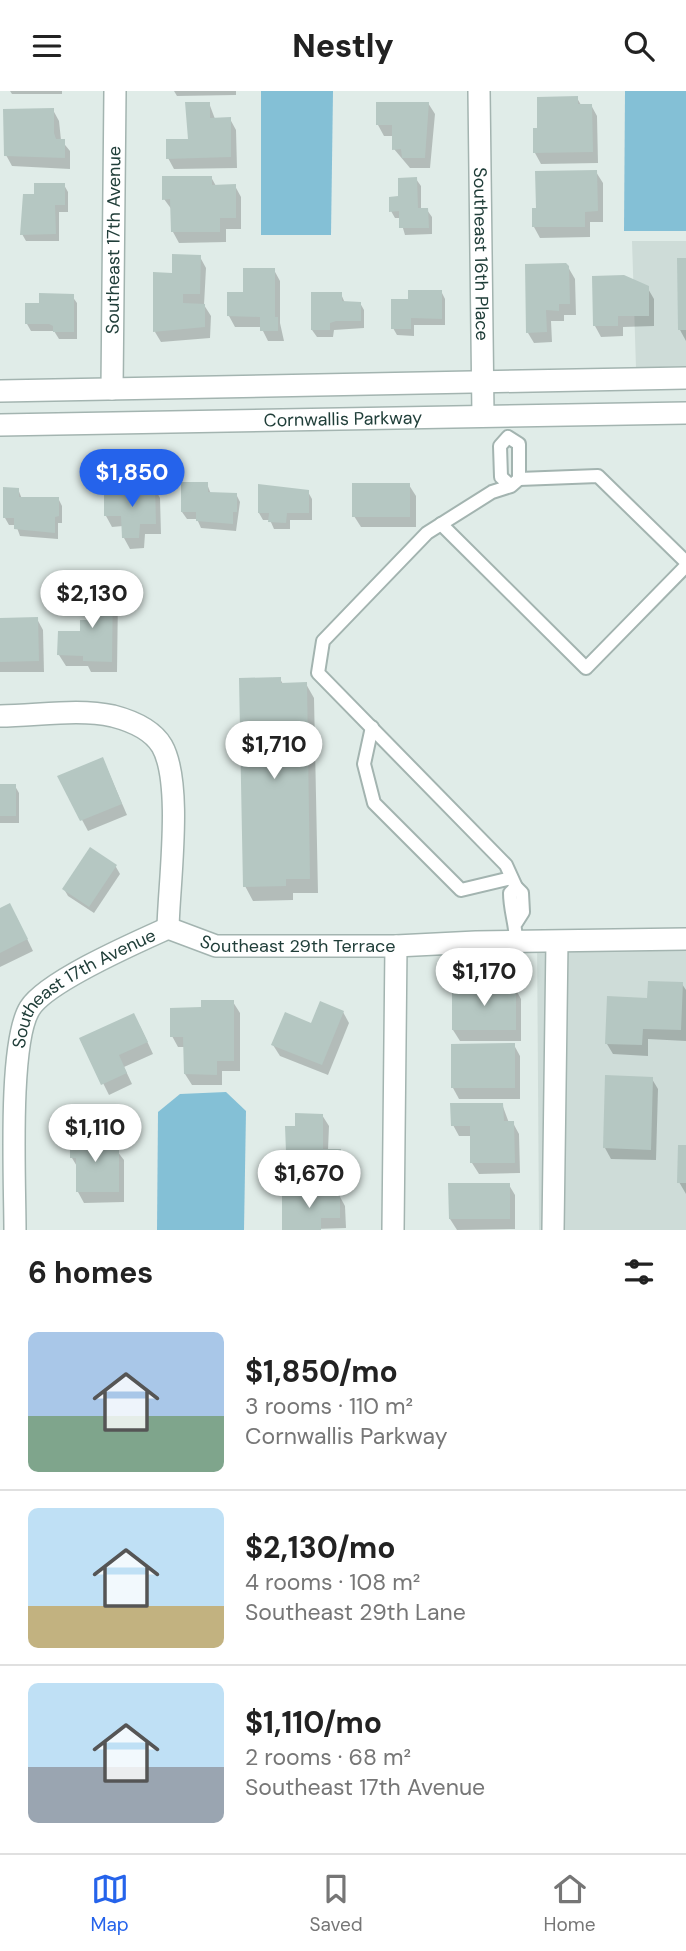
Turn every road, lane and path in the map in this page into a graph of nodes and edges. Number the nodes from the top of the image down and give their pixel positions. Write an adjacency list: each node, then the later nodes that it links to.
1 (115, 91): 5 (street, Southeast 17th Avenue)
2 (479, 91): 4 (street, Southeast 16th Place)
3 (686, 378): 4 (street, Cornwallis Parkway)
4 (481, 383): 5 (street, Cornwallis Parkway); 8 (street, Southeast 16th Place)
5 (112, 389): 6 (street, Cornwallis Parkway); 10 (street, Southeast 17th Avenue)
6 (0, 391)
7 (686, 413): 9 (street, Cornwallis Parkway)
8 (483, 415): 9 (street, Cornwallis Parkway); 10 (street, Cornwallis Parkway)
9 (508, 415): 12 (lane)
10 (111, 423): 11 (street, Cornwallis Parkway)
11 (0, 425)
12 (508, 437): 13 (lane); 13 (lane)
13 (515, 482): 14 (lane); 15 (lane)
14 (441, 524): 15 (lane); 17 (lane)
15 (686, 564)
16 (0, 716): 19 (street, Southeast 17th Avenue)
17 (372, 727): 18 (lane); 18 (lane)
18 (513, 883): 20 (lane)
19 (168, 928): 23 (street, Southeast 29th Terrace); 24 (street, Southeast 17th Avenue)
20 (516, 932): 22 (street, Southeast 29th Terrace); 23 (street, Southeast 29th Terrace)
21 (686, 939): 22 (street, Southeast 29th Terrace)
22 (556, 942): 26 (street)
23 (396, 946): 25 (street)
24 (15, 1230)
25 (393, 1230)
26 (553, 1230)

